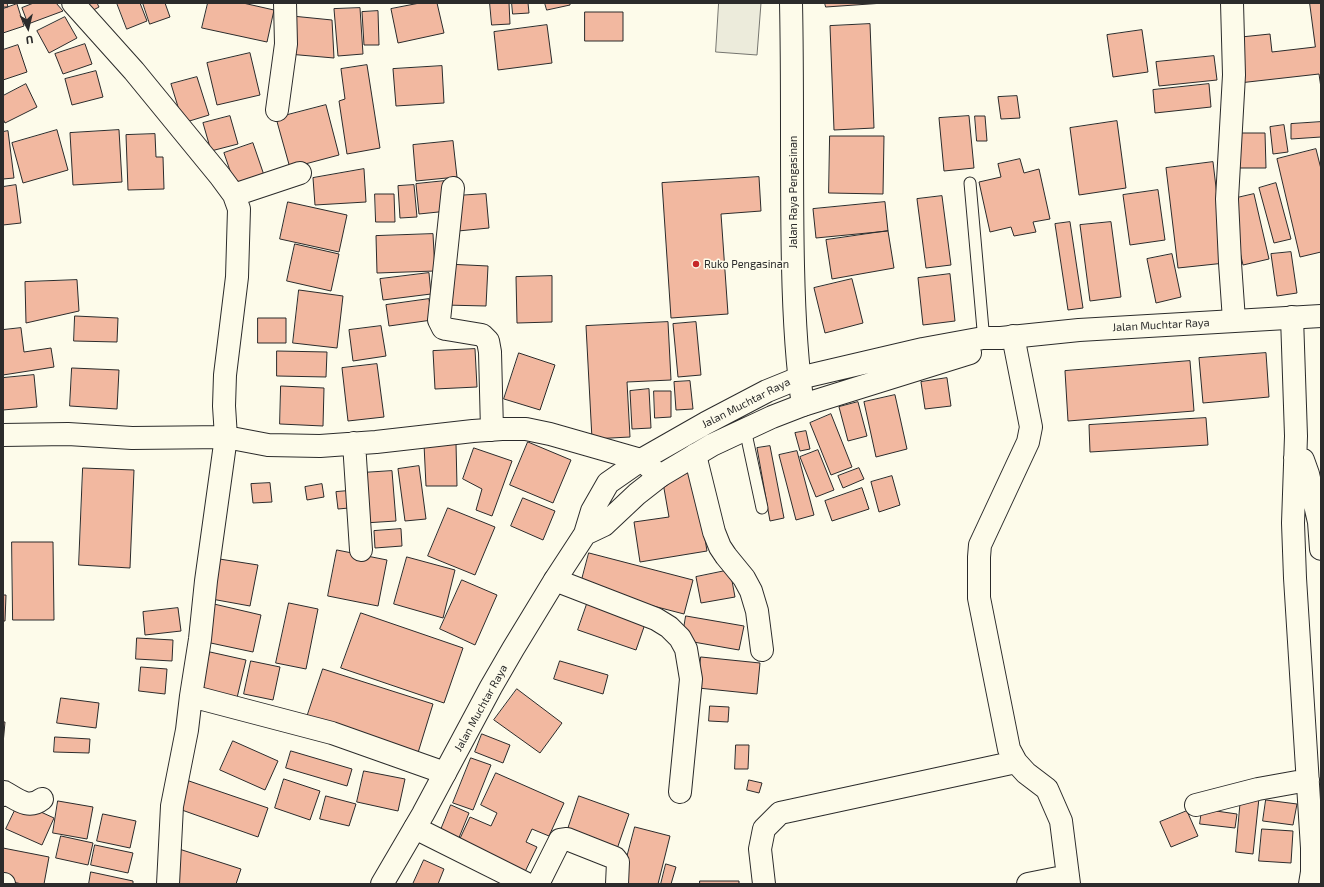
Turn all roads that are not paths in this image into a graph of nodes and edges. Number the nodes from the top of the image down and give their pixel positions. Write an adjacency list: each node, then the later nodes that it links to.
1 (73, 3): 9 (main road)
2 (285, 3): 5 (main road)
3 (791, 3): 14 (main road, Jalan Raya Pengasinan)
4 (1232, 3): 12 (main road)
5 (277, 110)
6 (300, 173): 9 (main road)
7 (970, 183): 13 (lane)
8 (453, 188): 16 (main road)
9 (234, 196): 19 (main road)
10 (1321, 316): 11 (main road, Jalan Muchtar Raya)
11 (1292, 317): 12 (main road, Jalan Muchtar Raya); 22 (main road)
12 (1234, 320): 13 (main road, Jalan Muchtar Raya)
13 (996, 340): 14 (main road, Jalan Muchtar Raya); 15 (main road, Jalan Muchtar Raya); 34 (main road)
14 (799, 378): 15 (main road, Jalan Raya Pengasinan); 23 (main road, Jalan Muchtar Raya)
15 (803, 405): 17 (main road, Jalan Muchtar Raya)
16 (492, 430): 20 (main road); 23 (main road)
17 (746, 430): 21 (main road, Jalan Muchtar Raya); 25 (lane)
18 (3, 435): 19 (main road)
19 (226, 437): 20 (main road); 33 (main road)
20 (354, 444): 30 (main road)
21 (695, 454): 24 (main road, Jalan Muchtar Raya); 32 (main road)
22 (1295, 458): 26 (main road); 27 (main road)
23 (640, 460): 24 (main road); 28 (main road, Jalan Muchtar Raya)
24 (660, 476): 28 (main road, Jalan Muchtar Raya)
25 (762, 508)
26 (1320, 522): 27 (main road); 29 (main road)
27 (1293, 523): 36 (main road)
28 (585, 534): 31 (main road, Jalan Muchtar Raya)
29 (1321, 549)
30 (361, 550)
31 (555, 580): 35 (main road, Jalan Muchtar Raya); 37 (main road)
32 (762, 650)
33 (191, 696): 35 (main road); 44 (main road)
34 (1016, 762): 43 (main road); 49 (main road)
35 (445, 773): 41 (main road, Jalan Muchtar Raya)
36 (1308, 780): 40 (main road); 42 (main road)
37 (680, 792)
38 (3, 793): 39 (main road)
39 (42, 799)
40 (1196, 805)
41 (415, 828): 45 (main road, Jalan Muchtar Raya); 46 (main road)
42 (1317, 848): 51 (main road)
43 (1069, 880): 50 (main road)
44 (168, 884)
45 (382, 884)
46 (528, 884)
47 (538, 884): 48 (main road)
48 (617, 884)
49 (764, 884)
50 (1028, 884)
51 (1310, 884)

